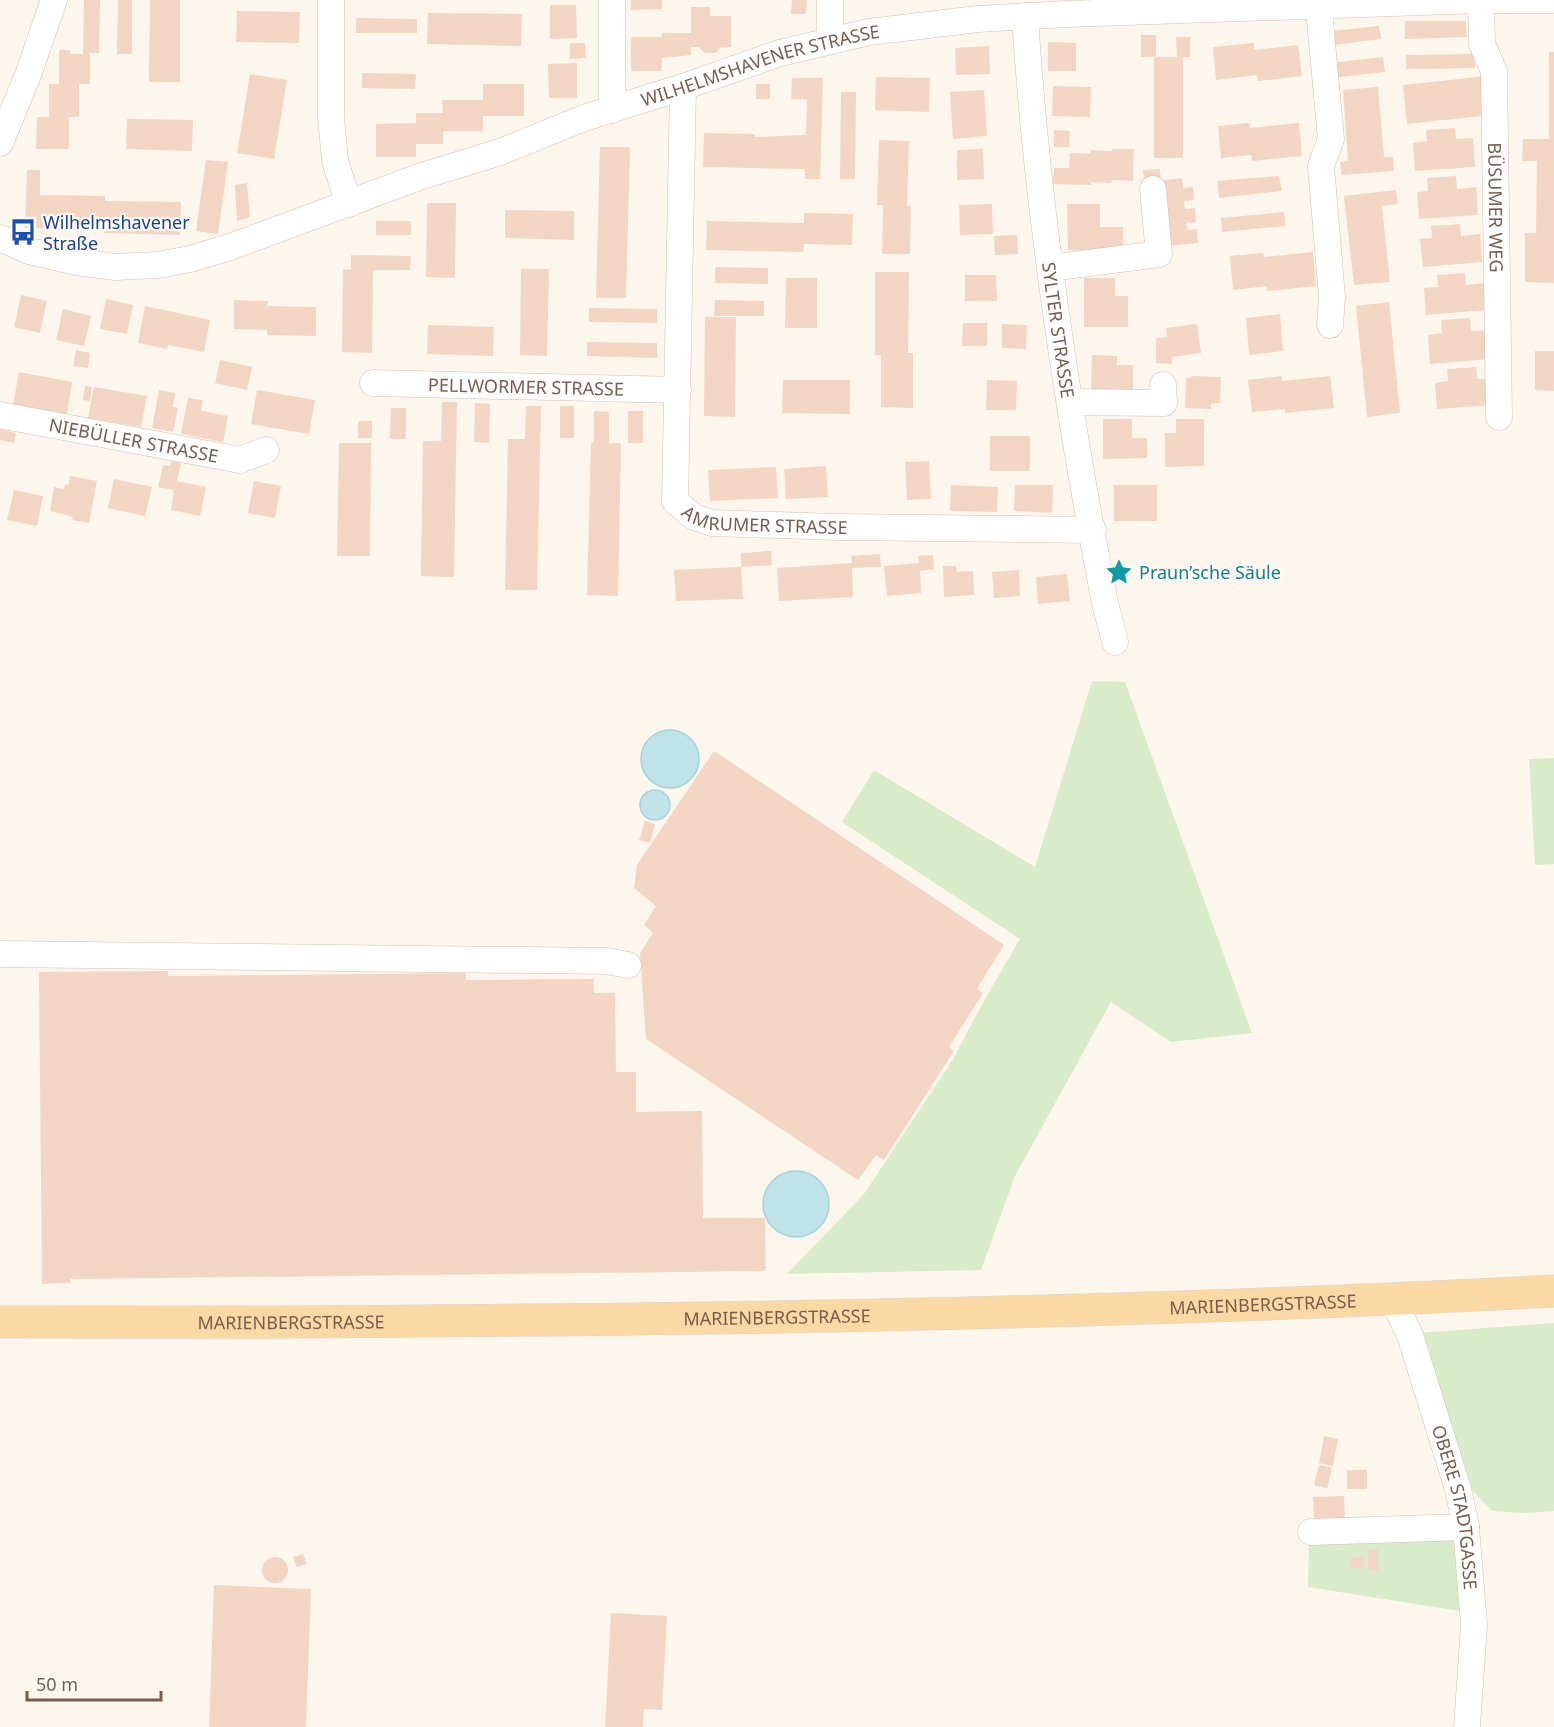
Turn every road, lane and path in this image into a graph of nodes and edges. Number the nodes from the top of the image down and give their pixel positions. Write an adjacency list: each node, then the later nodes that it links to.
1 (54, 0): 13 (street)
2 (331, 0): 15 (street)
3 (612, 0): 12 (street)
4 (830, 0): 10 (street)
5 (1481, 0): 6 (street, WILHELMSHAVENER STRASSE); 7 (street, WILHELMSHAVENER STRASSE); 24 (street, BÜSUMER WEG)
6 (1551, 0)
7 (1318, 2): 8 (street, WILHELMSHAVENER STRASSE); 18 (street)
8 (1066, 7): 9 (street, WILHELMSHAVENER STRASSE)
9 (1025, 16): 10 (street, WILHELMSHAVENER STRASSE); 17 (street, SYLTER STRASSE)
10 (830, 40): 11 (street, WILHELMSHAVENER STRASSE)
11 (682, 87): 12 (street, WILHELMSHAVENER STRASSE); 21 (street, AMRUMER STRASSE)
12 (612, 110): 15 (street, WILHELMSHAVENER STRASSE)
13 (0, 143)
14 (1153, 189): 17 (street)
15 (349, 204): 16 (street, WILHELMSHAVENER STRASSE)
16 (0, 238)
17 (1050, 268): 22 (street, SYLTER STRASSE)
18 (1330, 325)
19 (374, 382): 21 (street, PELLWORMER STRASSE)
20 (1163, 385): 22 (street)
21 (678, 390): 26 (street, AMRUMER STRASSE)
22 (1070, 402): 26 (street, SYLTER STRASSE)
23 (0, 415): 25 (street, NIEBÜLLER STRASSE)
24 (1499, 417)
25 (266, 450)
26 (1093, 530): 27 (street, SYLTER STRASSE)
27 (1115, 642)
28 (0, 954): 29 (street)
29 (628, 965)
30 (1554, 1291): 31 (main road, MARIENBERGSTRASSE)
31 (1392, 1298): 32 (main road, MARIENBERGSTRASSE); 33 (street, OBERE STADTGASSE)
32 (0, 1322)
33 (1466, 1527): 34 (street); 35 (street, OBERE STADTGASSE)
34 (1311, 1532)
35 (1467, 1727)

